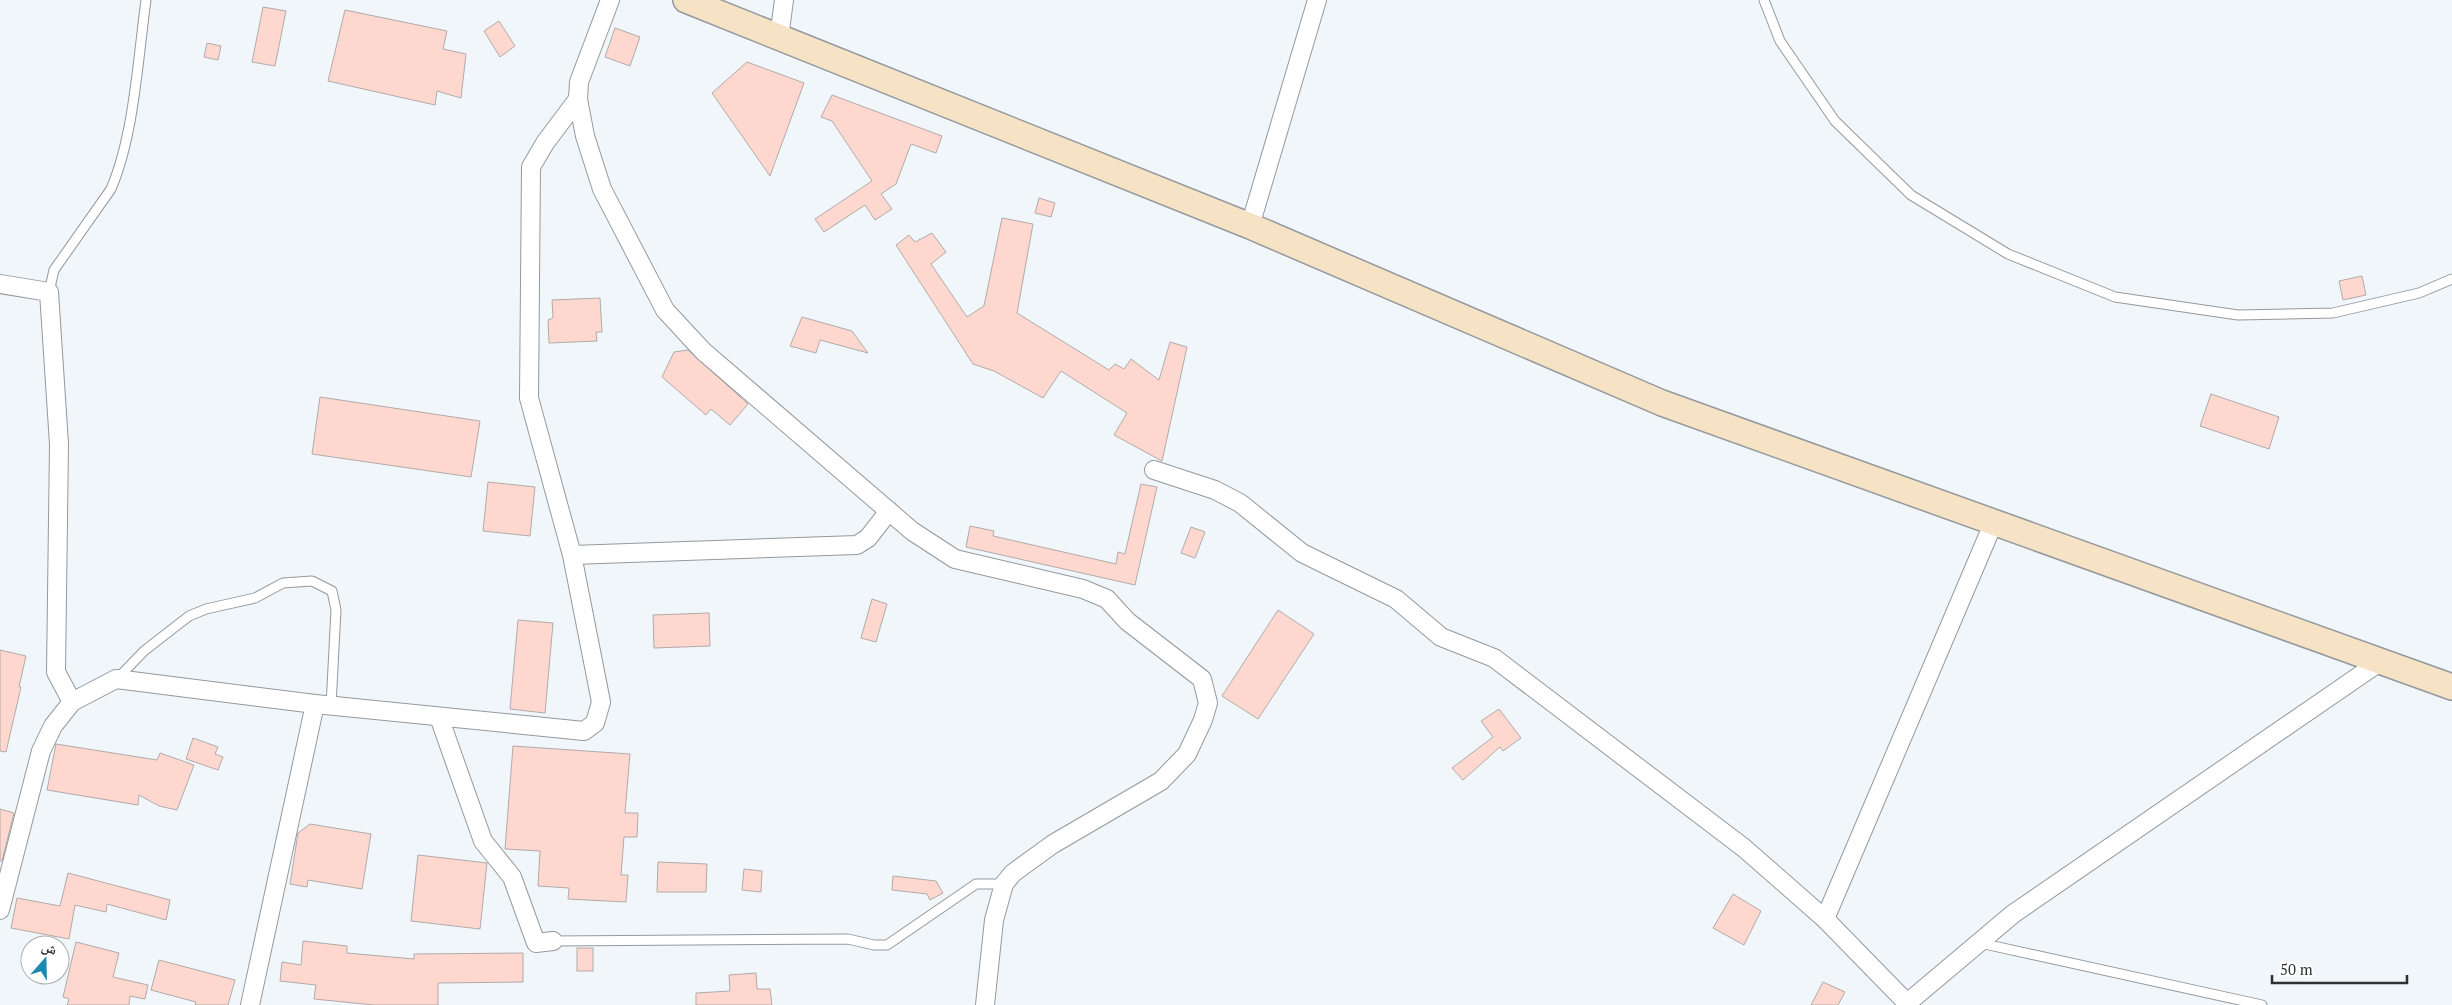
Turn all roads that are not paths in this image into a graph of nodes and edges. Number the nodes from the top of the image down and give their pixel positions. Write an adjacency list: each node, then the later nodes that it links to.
1 (146, 0): 12 (lane)
2 (610, 0): 8 (street)
3 (686, 0): 7 (main road)
4 (784, 0): 7 (street)
5 (1317, 0): 9 (street)
6 (1764, 0): 10 (lane)
7 (779, 38): 9 (main road)
8 (578, 99): 14 (street); 16 (street)
9 (1250, 226): 15 (main road)
10 (2452, 279)
11 (0, 284): 12 (street)
12 (49, 292): 20 (street)
13 (1154, 470): 25 (street)
14 (888, 511): 16 (street); 23 (street)
15 (1993, 524): 17 (main road); 25 (street)
16 (572, 555): 22 (street)
17 (2381, 661): 19 (main road); 27 (street)
18 (116, 679): 20 (street); 21 (street); 21 (lane)
19 (2452, 687)
20 (72, 702): 24 (street)
21 (323, 705): 22 (street); 29 (street)
22 (439, 717): 26 (street)
23 (1004, 884): 26 (lane); 30 (street)
24 (0, 910)
25 (1824, 919): 28 (street)
26 (553, 941)
27 (1980, 942): 28 (street); 31 (lane)
28 (1906, 1004)
29 (250, 1005)
30 (985, 1005)
31 (2262, 1005)

